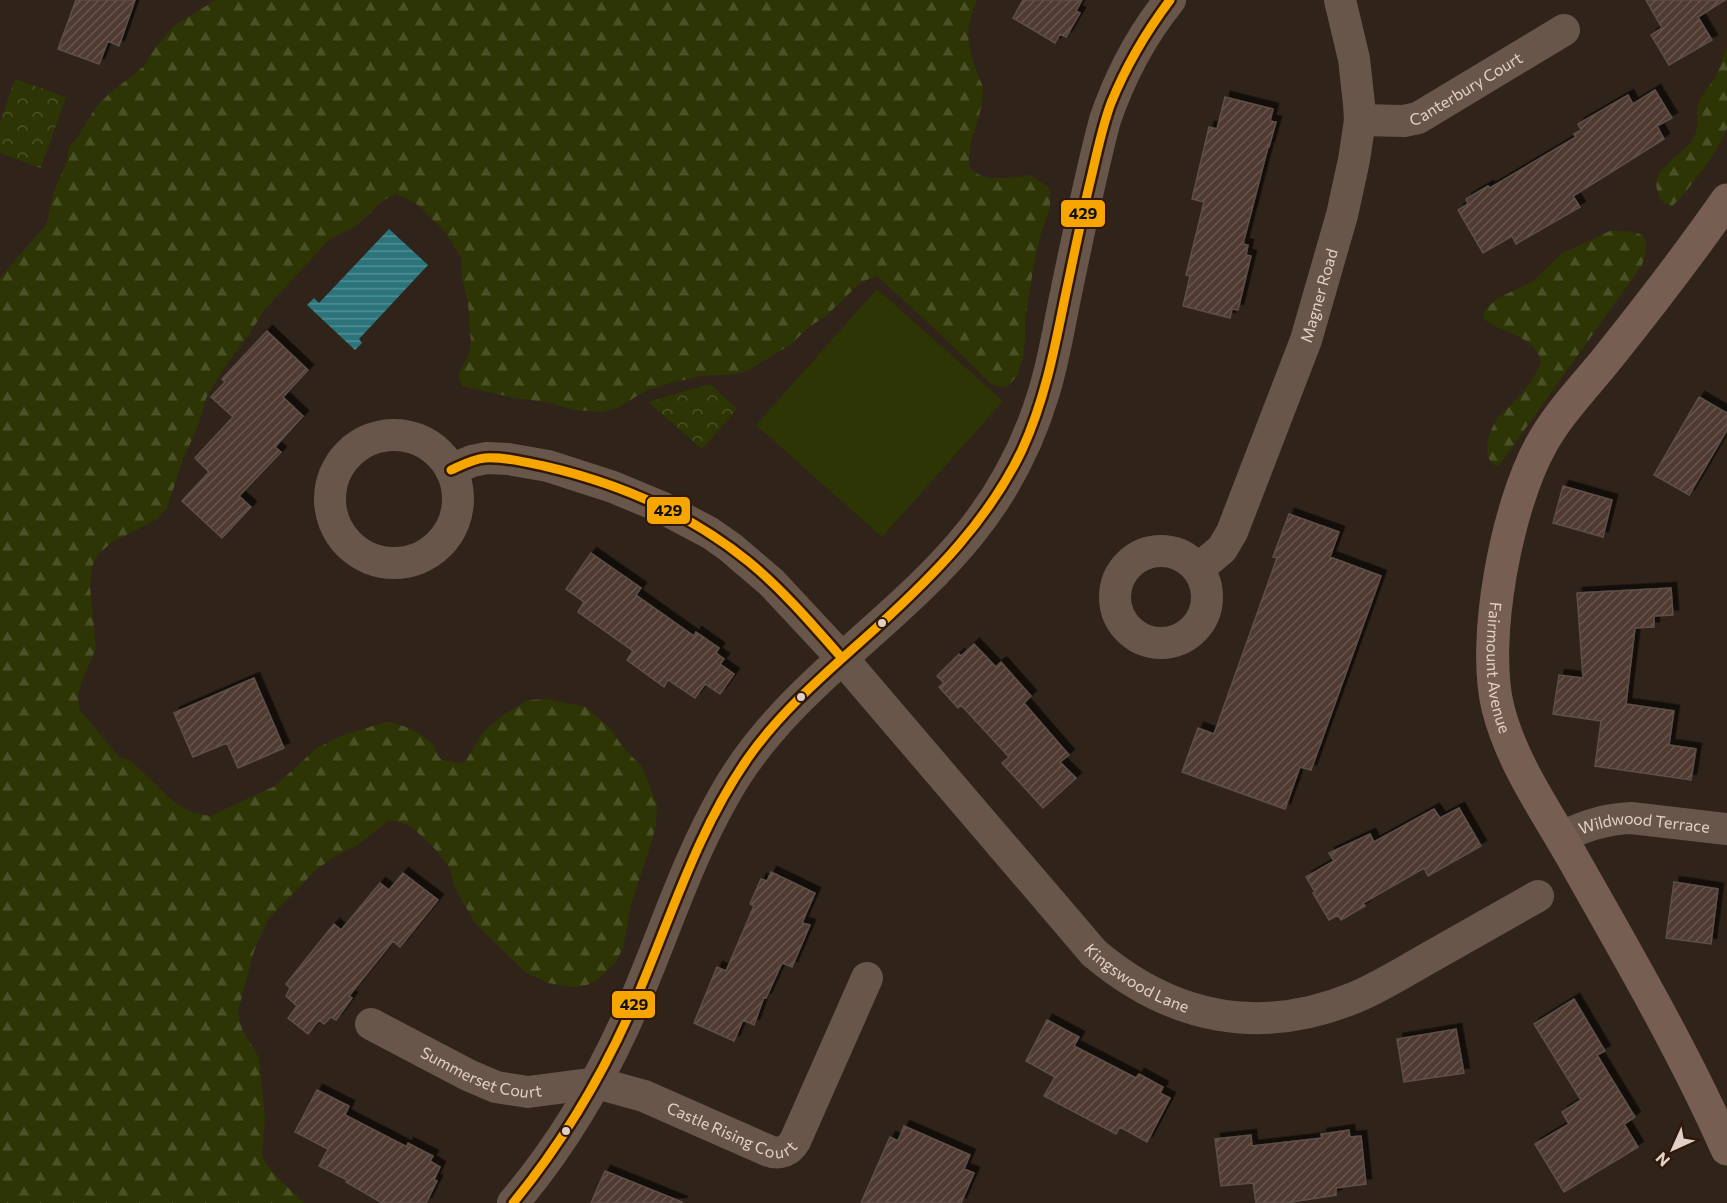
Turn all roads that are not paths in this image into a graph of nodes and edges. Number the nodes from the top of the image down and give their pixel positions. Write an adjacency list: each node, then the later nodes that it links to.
1 (1170, 0): 8 (street)
2 (1340, 0): 4 (street, Magner Road)
3 (1564, 30): 4 (street, Canterbury Court)
4 (1360, 120): 7 (street, Magner Road)
5 (1727, 200): 10 (street, Fairmount Avenue)
6 (451, 470): 6 (street); 8 (street, Kingswood Lane)
7 (1198, 569)
8 (841, 657): 11 (street, Kingswood Lane); 14 (street)
9 (1727, 829): 10 (street, Wildwood Terrace)
10 (1561, 837): 15 (street, Fairmount Avenue)
11 (1538, 896)
12 (867, 978): 14 (street, Castle Rising Court)
13 (371, 1024): 14 (street, Summerset Court)
14 (597, 1083): 16 (street)
15 (1727, 1149)
16 (513, 1203)

